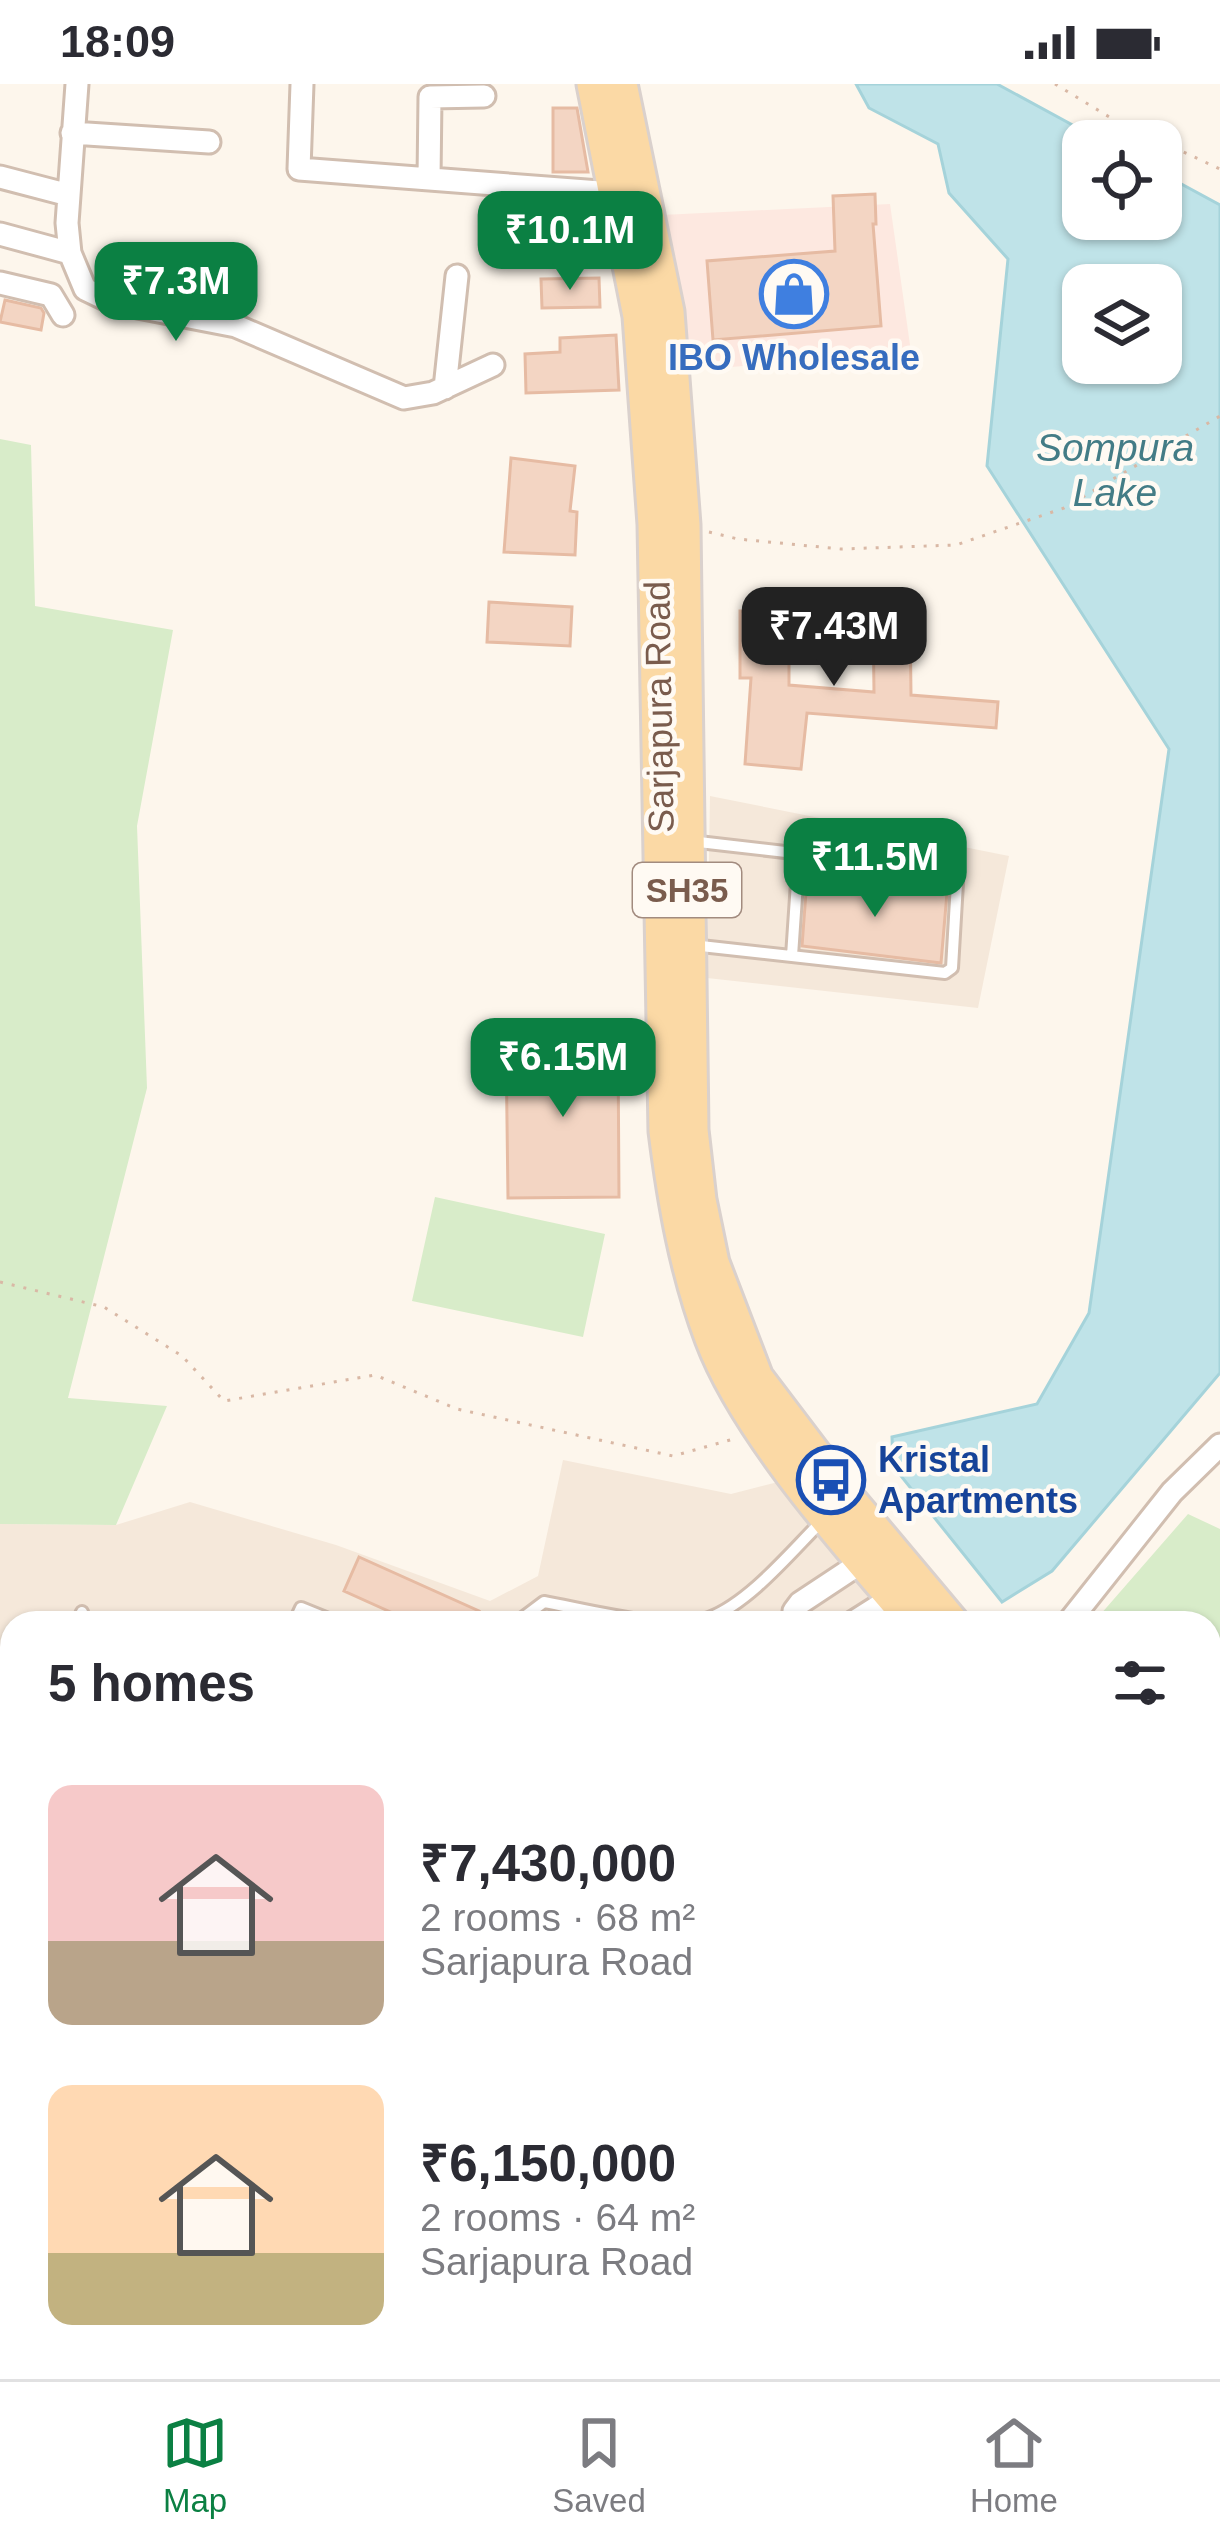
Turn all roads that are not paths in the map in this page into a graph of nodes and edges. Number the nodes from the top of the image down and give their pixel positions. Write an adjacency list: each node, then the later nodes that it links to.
1 (76, 84): 6 (street)
2 (302, 84): 9 (street)
3 (594, 84): 10 (main road, Sarjapura Road)
4 (620, 84): 10 (main road, Sarjapura Road / SH35)
5 (484, 96): 9 (street)
6 (72, 133): 7 (street); 11 (street)
7 (209, 142)
8 (0, 177): 11 (street)
9 (429, 179): 10 (street)
10 (632, 194): 19 (main road, Sarjapura Road); 19 (main road, Sarjapura Road / SH35)
11 (69, 195): 13 (street)
12 (0, 234): 13 (street)
13 (70, 254): 18 (street)
14 (457, 276): 18 (street)
15 (0, 283): 16 (street)
16 (63, 314)
17 (493, 365): 18 (street)
18 (445, 388)
19 (673, 765): 20 (main road, Sarjapura Road / SH35); 25 (main road, Sarjapura Road)
20 (687, 841): 21 (lane); 22 (main road, Sarjapura Road / SH35)
21 (800, 854): 23 (lane); 23 (lane)
22 (688, 944): 23 (lane); 25 (main road, Sarjapura Road / SH35)
23 (792, 956)
24 (1220, 1445): 35 (street)
25 (837, 1506): 26 (main road, Sarjapura Road); 30 (lane); 34 (main road, Sarjapura Road / SH35)
26 (865, 1560): 27 (main road, Sarjapura Road); 31 (street)
27 (893, 1597): 32 (street); 33 (main road, Sarjapura Road)
28 (532, 1611): 29 (lane)
29 (595, 1611)
30 (719, 1611)
31 (794, 1611)
32 (871, 1611)
33 (905, 1611)
34 (940, 1611)
35 (1078, 1611)

